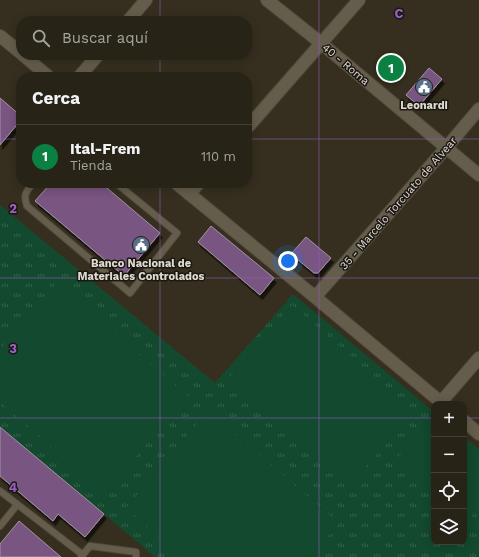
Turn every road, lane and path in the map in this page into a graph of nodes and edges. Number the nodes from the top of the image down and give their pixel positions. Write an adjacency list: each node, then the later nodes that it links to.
1 (146, 0): 4 (street)
2 (267, 0): 6 (street, 40 - Roma)
3 (359, 0): 6 (street)
4 (132, 16)
5 (0, 36): 7 (street)
6 (322, 44): 13 (street); 14 (street, 40 - Roma)
7 (16, 49)
8 (29, 60): 10 (street)
9 (94, 60): 11 (street)
10 (42, 72)
11 (83, 72)
12 (479, 109): 14 (street, 35 - Marcelo Torcuato de Alvear)
13 (252, 122)
14 (446, 148): 15 (street, 40 - Roma); 21 (street, 35 - Marcelo Torcuato de Alvear)
15 (479, 175)
16 (29, 188): 17 (lane)
17 (122, 188)
18 (182, 188): 20 (street)
19 (194, 188): 20 (street)
20 (189, 194): 21 (street)
21 (315, 297): 23 (street)
22 (479, 358): 24 (street)
23 (440, 401)
24 (444, 401)
25 (467, 424): 26 (street)
26 (479, 434)
27 (0, 491): 28 (lane)
28 (17, 505): 29 (lane); 30 (lane)
29 (0, 526)
30 (82, 556): 31 (lane)
31 (136, 557)

